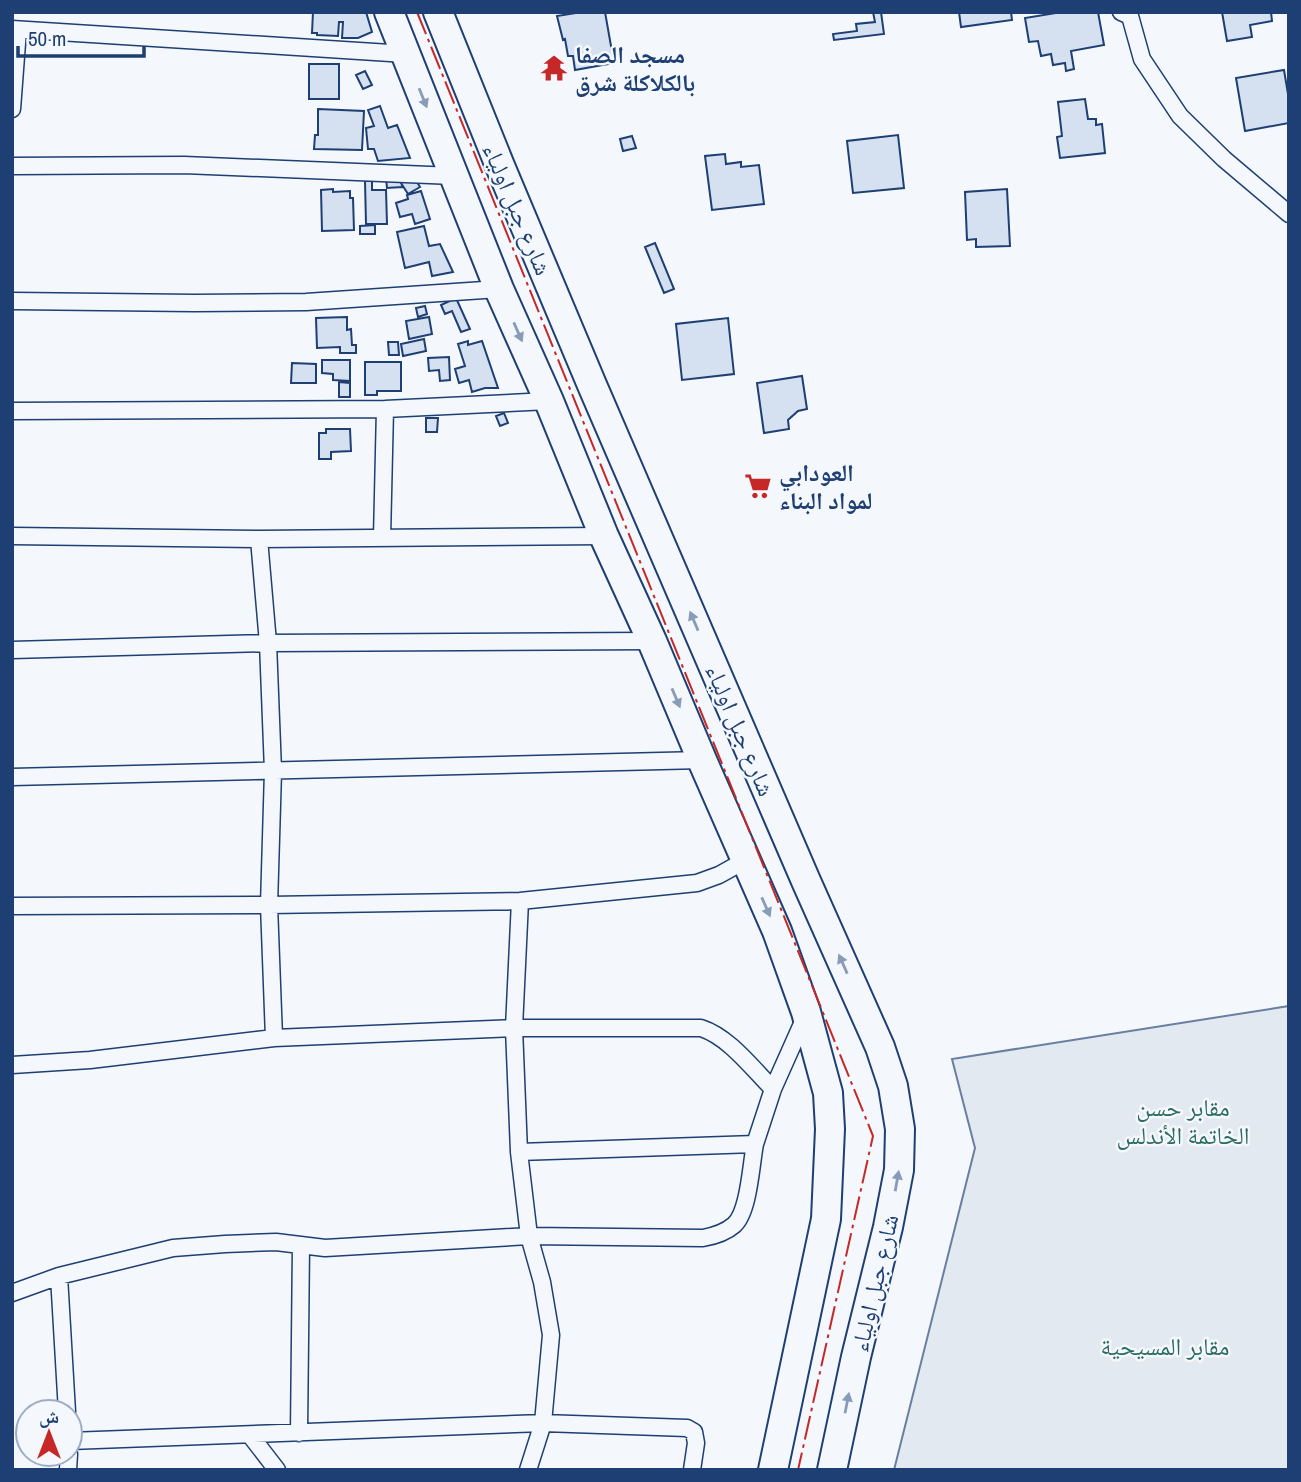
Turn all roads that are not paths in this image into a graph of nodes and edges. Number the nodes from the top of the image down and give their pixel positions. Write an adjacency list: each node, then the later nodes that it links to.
1 (389, 12): 5 (highway, شارع جبل اولياء)
2 (439, 12): 49 (highway, شارع جبل اولياء, one-way to 2)
3 (1121, 12): 9 (street)
4 (15, 30): 5 (street); 6 (street)
5 (406, 54): 8 (highway, شارع جبل اولياء, one-way to 8)
6 (12, 109)
7 (12, 166): 8 (street)
8 (454, 176): 10 (highway, شارع جبل اولياء)
9 (1289, 214)
10 (499, 289): 11 (street); 12 (highway, شارع جبل اولياء, one-way to 12)
11 (12, 301)
12 (549, 401): 13 (street); 16 (highway, شارع جبل اولياء)
13 (385, 409): 14 (street); 17 (street)
14 (12, 411)
15 (12, 536): 18 (street)
16 (604, 536): 17 (street); 19 (highway, شارع جبل اولياء)
17 (382, 538): 18 (street)
18 (259, 539): 20 (street)
19 (652, 641): 20 (street); 22 (highway, شارع جبل اولياء, one-way to 22)
20 (268, 643): 21 (street); 23 (street)
21 (12, 650)
22 (702, 760): 23 (street); 25 (highway, شارع جبل اولياء)
23 (273, 771): 24 (street); 28 (street)
24 (12, 777)
25 (746, 860): 26 (street); 29 (highway, شارع جبل اولياء, one-way to 29)
26 (520, 901): 28 (street); 30 (street)
27 (12, 905): 28 (street)
28 (269, 905): 31 (street)
29 (806, 1013): 33 (street); 48 (highway, شارع جبل اولياء)
30 (514, 1028): 31 (street); 33 (street); 35 (street)
31 (274, 1038): 32 (street)
32 (12, 1065)
33 (773, 1089): 34 (street)
34 (755, 1144): 35 (street); 36 (street)
35 (519, 1152): 36 (street)
36 (529, 1236): 37 (street); 41 (street)
37 (301, 1245): 38 (street); 42 (street)
38 (59, 1276): 39 (street); 40 (street)
39 (12, 1293)
40 (66, 1398)
41 (543, 1423): 42 (street); 46 (street); 47 (street)
42 (299, 1433): 43 (street)
43 (250, 1434): 44 (street); 45 (street)
44 (84, 1440)
45 (277, 1470)
46 (528, 1470)
47 (692, 1470)
48 (773, 1470)
49 (832, 1470)

